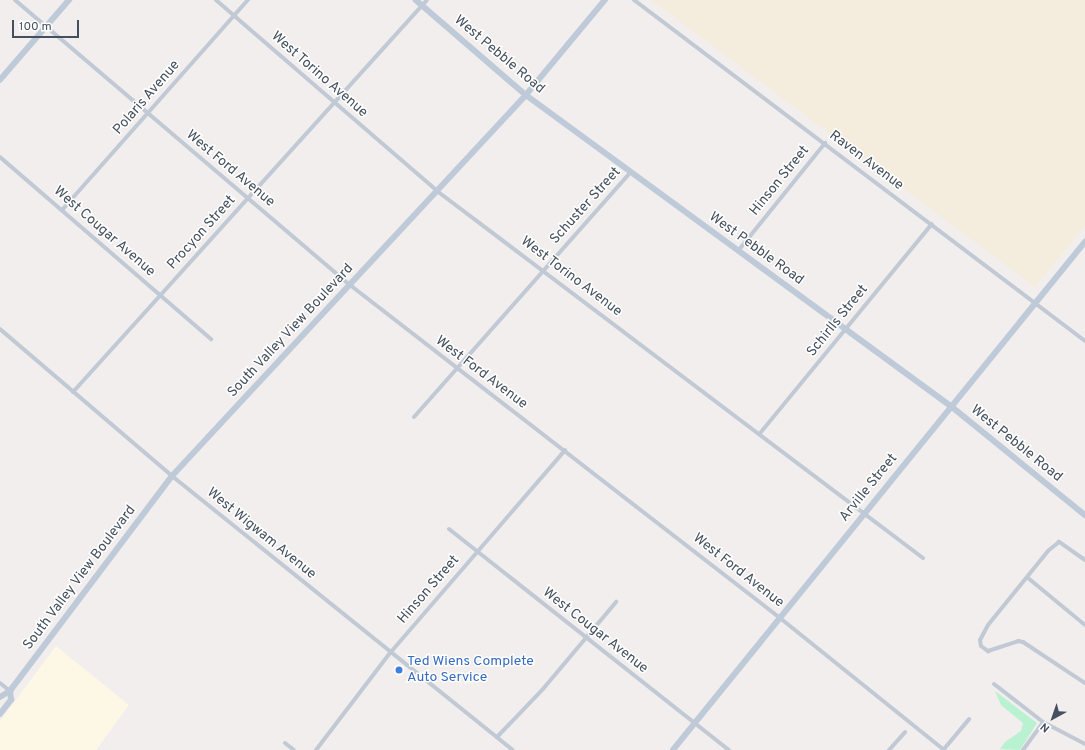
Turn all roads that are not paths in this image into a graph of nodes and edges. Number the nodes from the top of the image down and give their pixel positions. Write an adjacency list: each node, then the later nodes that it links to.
1 (15, 0): 11 (street, West Ford Avenue)
2 (69, 0): 11 (street)
3 (216, 0): 10 (street, West Torino Avenue)
4 (248, 0): 10 (street, Polaris Avenue)
5 (416, 0): 9 (street, West Pebble Road)
6 (427, 0): 9 (street, Procyon Street)
7 (605, 0): 13 (street, South Valley View Boulevard)
8 (634, 0): 16 (street, Raven Avenue)
9 (423, 6): 13 (street, West Pebble Road); 14 (street, Procyon Street)
10 (234, 16): 14 (street, West Torino Avenue); 15 (street, Polaris Avenue)
11 (46, 26): 12 (street); 15 (street, West Ford Avenue)
12 (0, 80)
13 (526, 95): 18 (street, West Pebble Road); 19 (street, South Valley View Boulevard)
14 (335, 103): 19 (street, West Torino Avenue); 20 (street, Procyon Street)
15 (148, 114): 20 (street, West Ford Avenue); 21 (street, Polaris Avenue)
16 (825, 143): 22 (street, Raven Avenue); 24 (street, Hinson Street)
17 (0, 157): 21 (street, West Cougar Avenue)
18 (632, 172): 24 (street, West Pebble Road); 25 (street, Schuster Street)
19 (437, 191): 25 (street, West Torino Avenue); 26 (street, South Valley View Boulevard)
20 (248, 198): 26 (street, West Ford Avenue); 27 (street, Procyon Street)
21 (62, 210): 27 (street, West Cougar Avenue)
22 (932, 224): 28 (street, Raven Avenue); 29 (street, Schirlls Street)
23 (1085, 242): 28 (street, Arville Street)
24 (738, 251): 29 (street, West Pebble Road)
25 (544, 270): 33 (street, Schuster Street); 37 (street, West Torino Avenue)
26 (350, 285): 33 (street, West Ford Avenue); 39 (street, South Valley View Boulevard)
27 (161, 295): 31 (street, West Cougar Avenue); 34 (street, Procyon Street)
28 (1036, 302): 32 (street, Raven Avenue); 35 (street, Arville Street)
29 (845, 329): 35 (street, West Pebble Road); 37 (street, Schirlls Street)
30 (0, 330): 34 (street, West Wigwam Avenue)
31 (211, 339)
32 (1085, 340)
33 (457, 368): 36 (street, Schuster Street); 38 (street, West Ford Avenue)
34 (73, 392): 39 (street, West Wigwam Avenue)
35 (950, 406): 40 (street, Arville Street); 41 (street, West Pebble Road)
36 (414, 417)
37 (760, 432): 40 (street, West Torino Avenue)
38 (565, 450): 43 (street, Hinson Street); 48 (street, West Ford Avenue)
39 (172, 476): 51 (street, West Wigwam Avenue); 55 (street, South Valley View Boulevard)
40 (865, 511): 44 (street, West Torino Avenue); 48 (street, Arville Street)
41 (1085, 515)
42 (449, 529): 43 (street, West Cougar Avenue)
43 (476, 553): 50 (street, West Cougar Avenue); 51 (street, Hinson Street)
44 (923, 558)
45 (1085, 560): 46 (street)
46 (1028, 578): 49 (street); 53 (street)
47 (616, 602): 50 (street)
48 (780, 618): 59 (street, Arville Street); 71 (street, West Ford Avenue)
49 (1085, 625)
50 (585, 638): 59 (street, West Cougar Avenue); 62 (street)
51 (390, 653): 62 (street, West Wigwam Avenue); 67 (street, Hinson Street)
52 (0, 683): 55 (street)
53 (1085, 683)
54 (994, 684): 60 (street)
55 (10, 691): 56 (street, South Valley View Boulevard); 57 (street, South Valley View Boulevard)
56 (0, 697)
57 (0, 714)
58 (969, 719): 71 (street)
59 (695, 722): 69 (street, Arville Street); 70 (street, West Cougar Avenue)
60 (1043, 722): 64 (street); 72 (street)
61 (905, 732): 65 (street)
62 (497, 738): 68 (street, West Wigwam Avenue)
63 (285, 743): 66 (street)
64 (1085, 744)
65 (891, 749)
66 (294, 750)
67 (316, 750)
68 (513, 750)
69 (673, 750)
70 (729, 750)
71 (944, 750)
72 (1023, 750)

